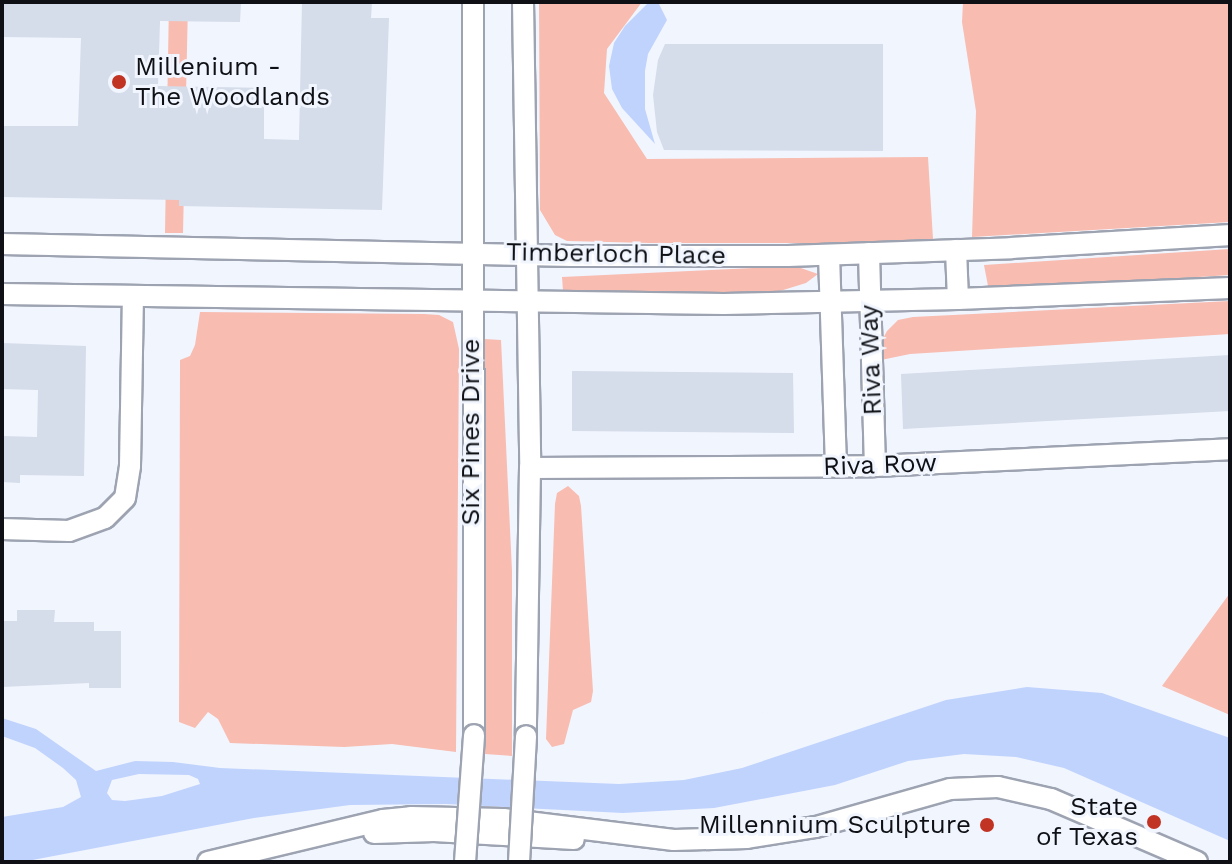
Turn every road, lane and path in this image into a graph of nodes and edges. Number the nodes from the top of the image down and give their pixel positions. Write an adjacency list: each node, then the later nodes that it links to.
1 (473, 2): 6 (street, Six Pines Drive)
2 (523, 2): 8 (street)
3 (1230, 235): 5 (street, Timberloch Place)
4 (2, 244): 6 (street, Timberloch Place)
5 (956, 250): 7 (street, Timberloch Place); 15 (street)
6 (471, 253): 8 (street, Timberloch Place); 13 (street, Six Pines Drive)
7 (869, 253): 9 (street, Timberloch Place); 16 (street, Riva Way)
8 (526, 254): 9 (street, Timberloch Place); 14 (street)
9 (829, 255): 17 (street, Riva Way)
10 (1230, 288): 15 (street, Timberloch Place)
11 (2, 294): 12 (street, Timberloch Place)
12 (133, 297): 13 (street, Timberloch Place); 22 (street)
13 (470, 298): 14 (street, Timberloch Place); 24 (street, Six Pines Drive, bridge)
14 (526, 299): 17 (street, Timberloch Place); 21 (street)
15 (958, 299): 16 (street, Timberloch Place)
16 (869, 301): 17 (street, Timberloch Place); 19 (street, Riva Way)
17 (831, 302): 20 (street, Riva Way)
18 (1230, 449): 19 (street, Riva Row)
19 (875, 466): 20 (street, Riva Row)
20 (836, 467): 21 (street, Riva Row)
21 (530, 468): 25 (street, bridge)
22 (2, 529)
23 (208, 862): 26 (street)
24 (465, 862)
25 (519, 862)
26 (1197, 862)

